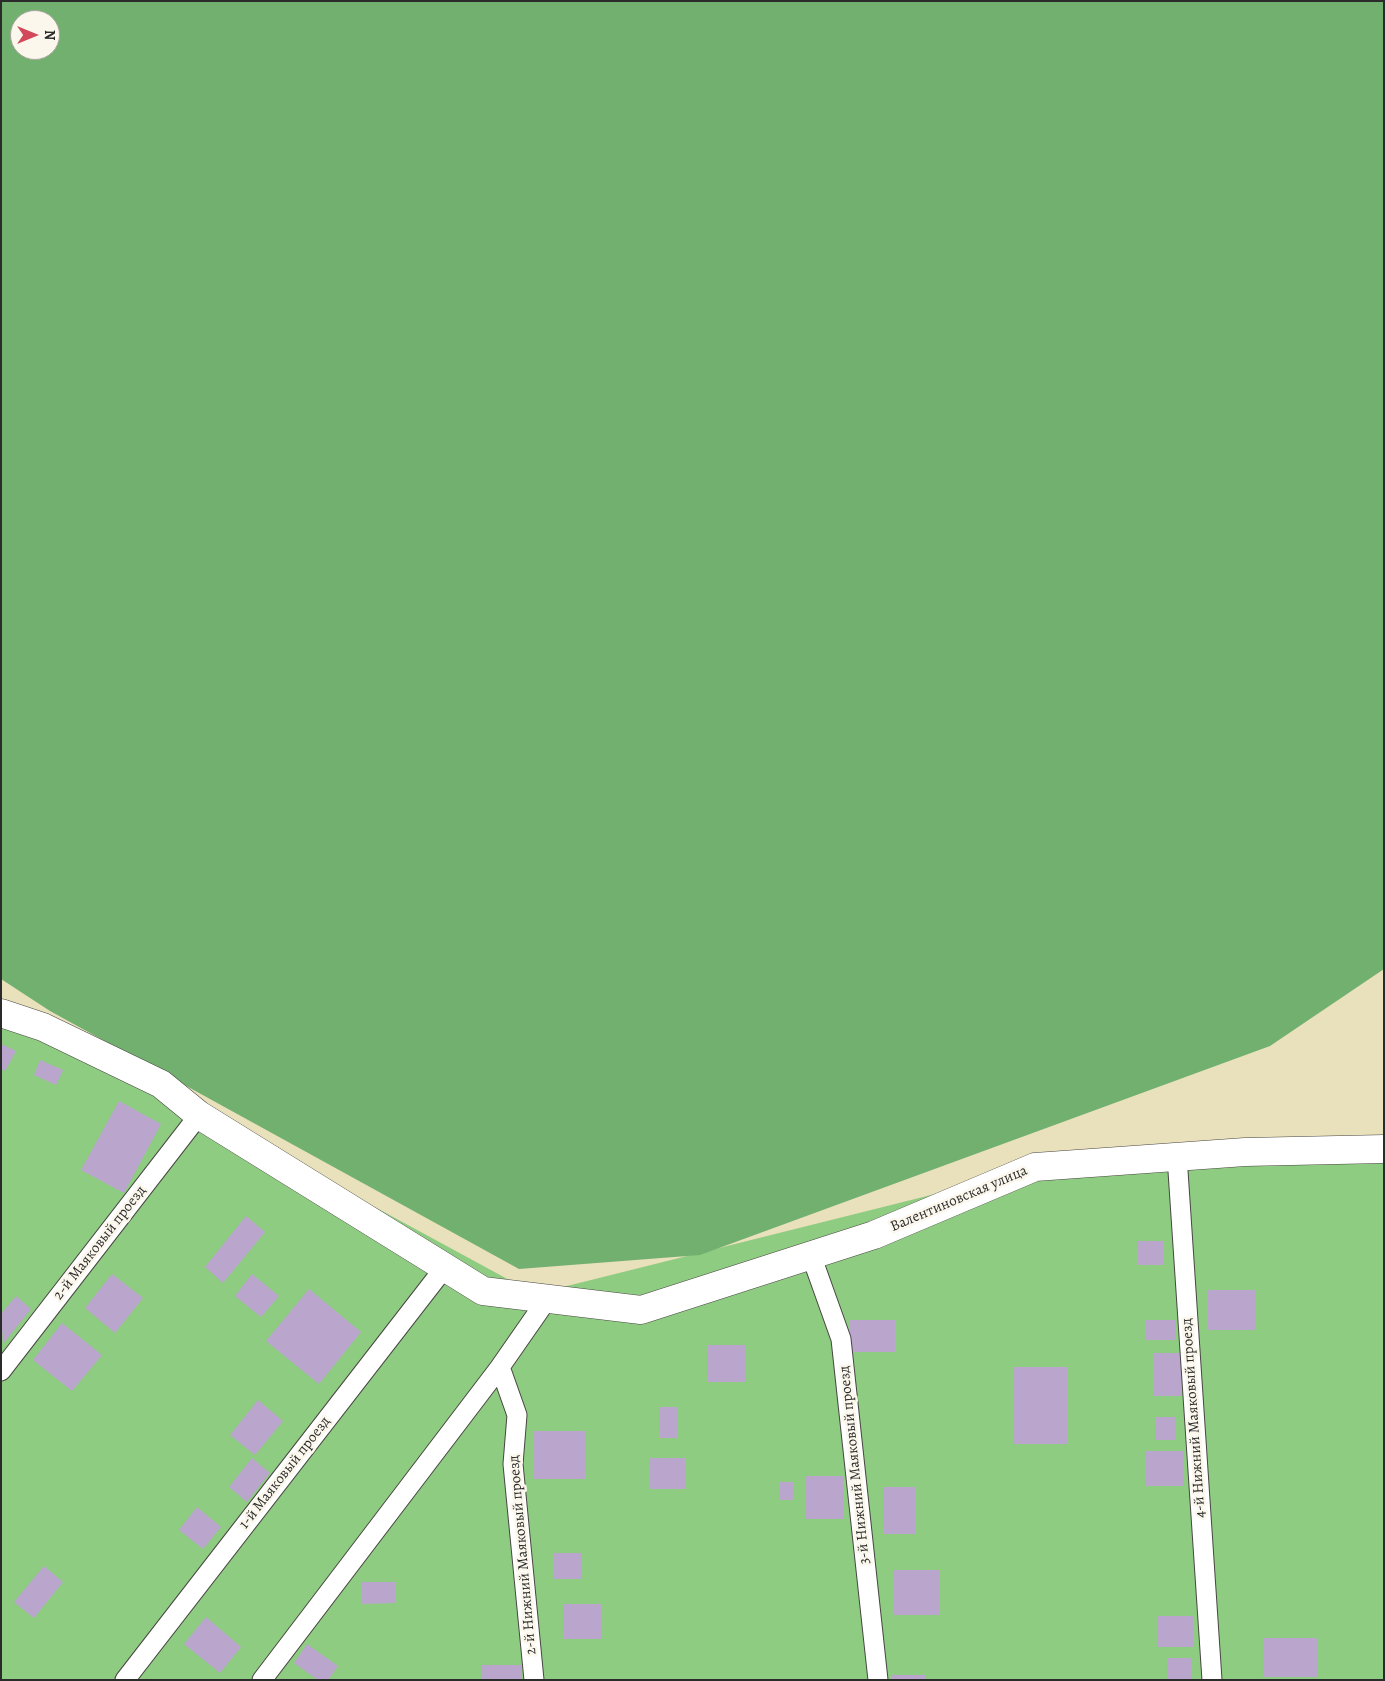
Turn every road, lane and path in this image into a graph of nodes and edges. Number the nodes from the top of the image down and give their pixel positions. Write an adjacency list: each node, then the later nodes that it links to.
1 (1, 1012): 2 (street, Валентиновская улица)
2 (199, 1115): 6 (street, Валентиновская улица); 9 (lane, 2-й Маяковый проезд)
3 (1384, 1148): 4 (street, Валентиновская улица)
4 (1177, 1156): 5 (street, Валентиновская улица); 14 (lane, 4-й Нижний Маяковый проезд)
5 (811, 1254): 7 (street, Валентиновская улица); 13 (lane, 3-й Нижний Маяковый проезд)
6 (445, 1267): 7 (street, Валентиновская улица); 10 (lane, 1-й Маяковый проезд)
7 (548, 1298): 8 (lane)
8 (500, 1367): 11 (lane); 12 (lane, 2-й Нижний Маяковый проезд)
9 (1, 1371)
10 (125, 1680)
11 (262, 1680)
12 (534, 1680)
13 (878, 1680)
14 (1212, 1680)

